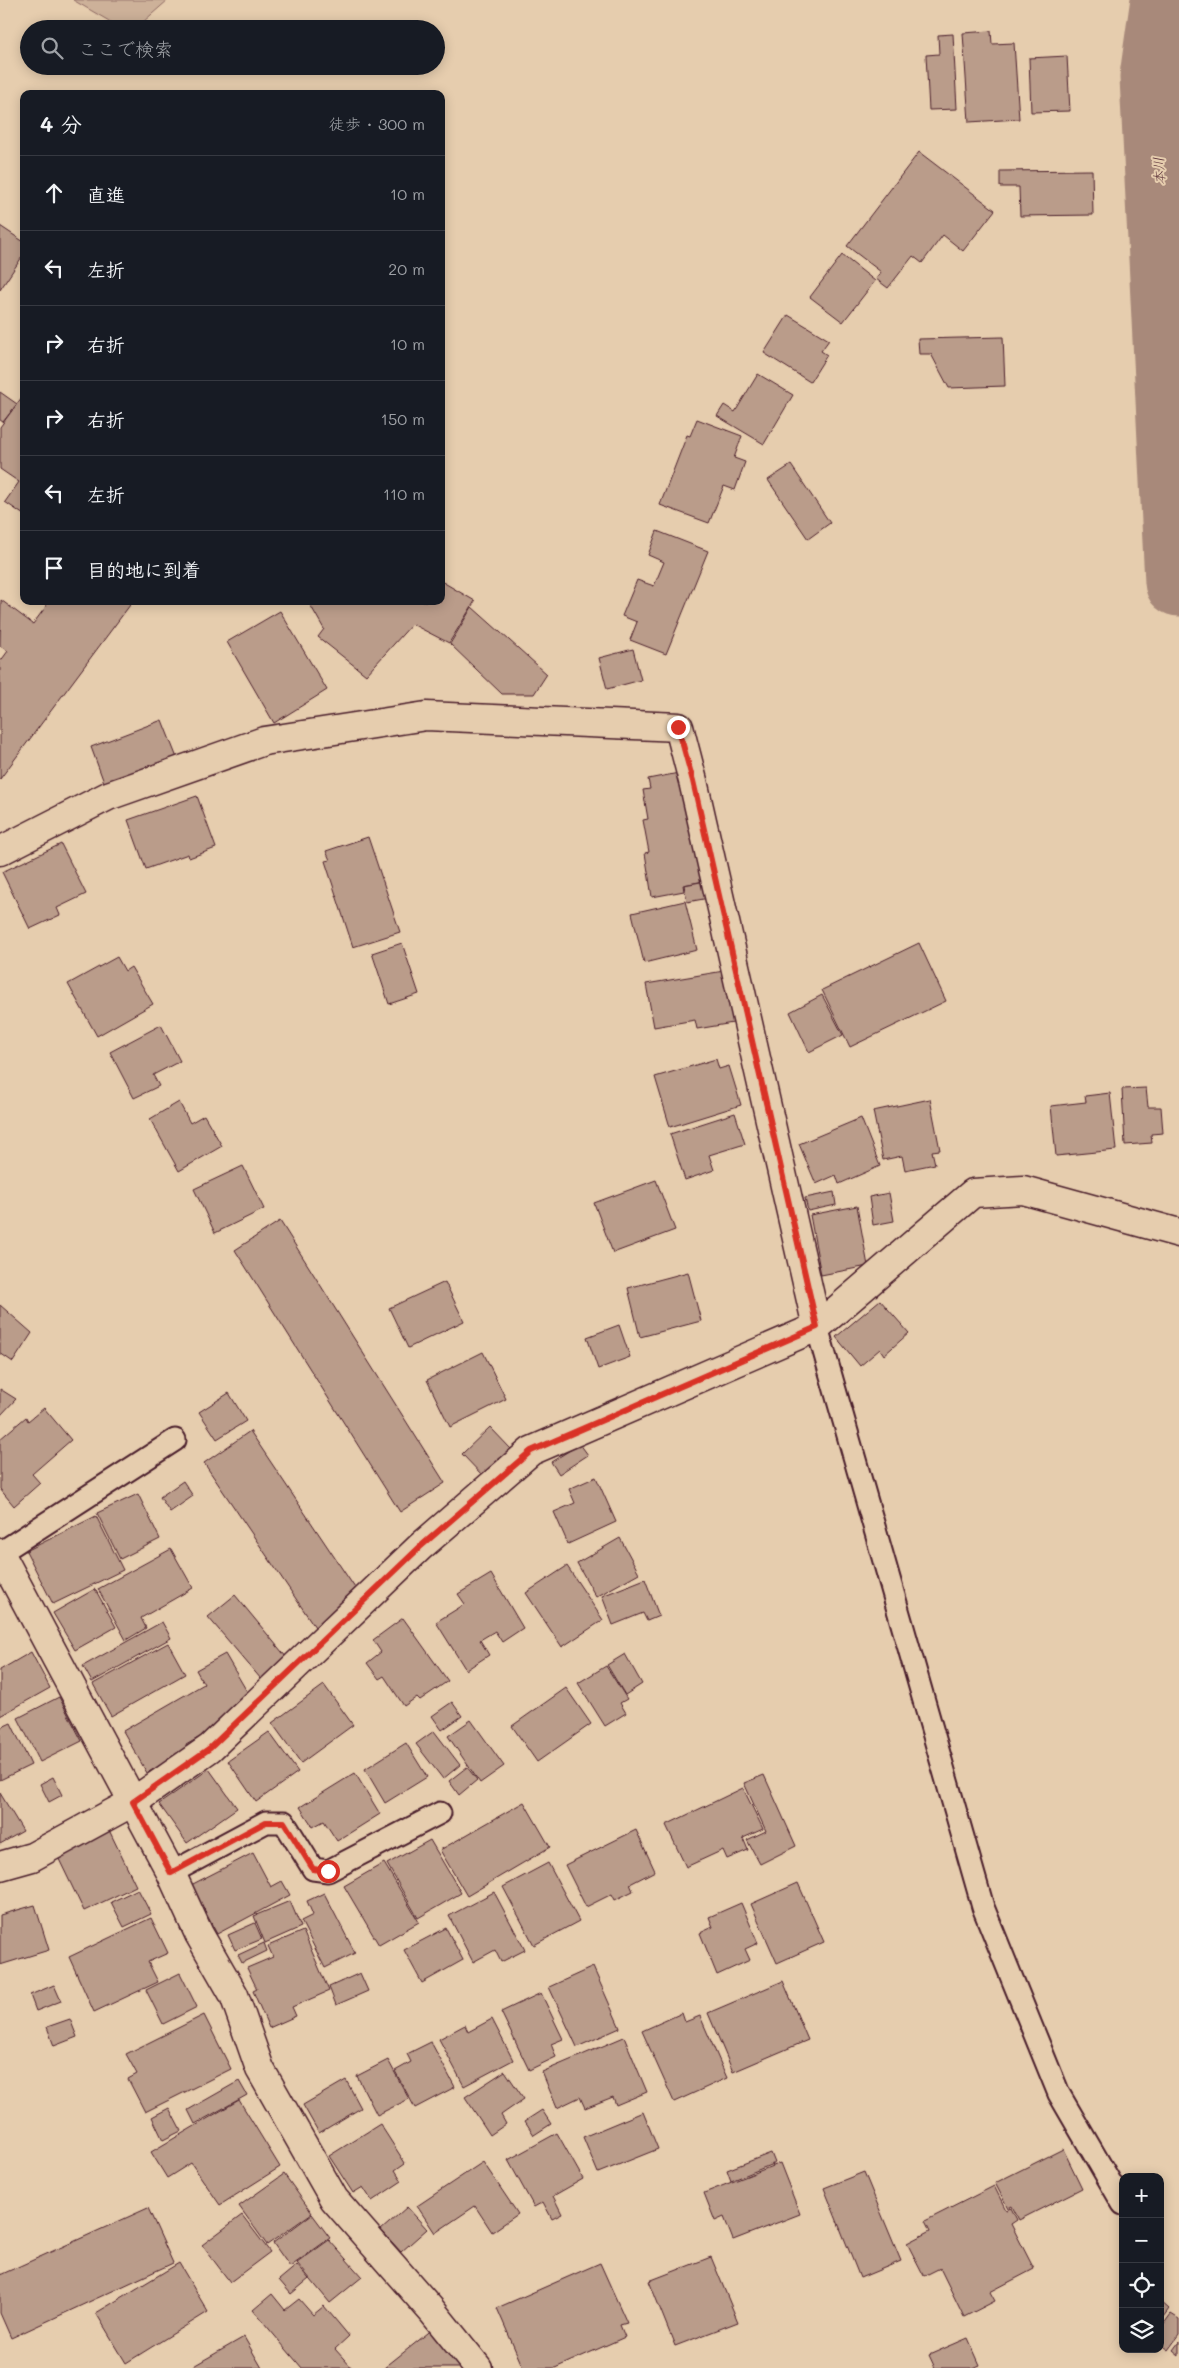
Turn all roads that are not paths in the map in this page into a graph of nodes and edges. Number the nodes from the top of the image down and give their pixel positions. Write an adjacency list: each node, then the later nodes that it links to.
1 (0, 851): 3 (street)
2 (1179, 1233): 3 (street)
3 (817, 1327): 6 (street); 10 (lane)
4 (175, 1440): 5 (lane)
5 (0, 1553): 6 (street)
6 (133, 1802): 8 (street); 9 (street)
7 (440, 1813): 9 (lane)
8 (0, 1866)
9 (171, 1873): 11 (street)
10 (1119, 2197)
11 (478, 2368)

